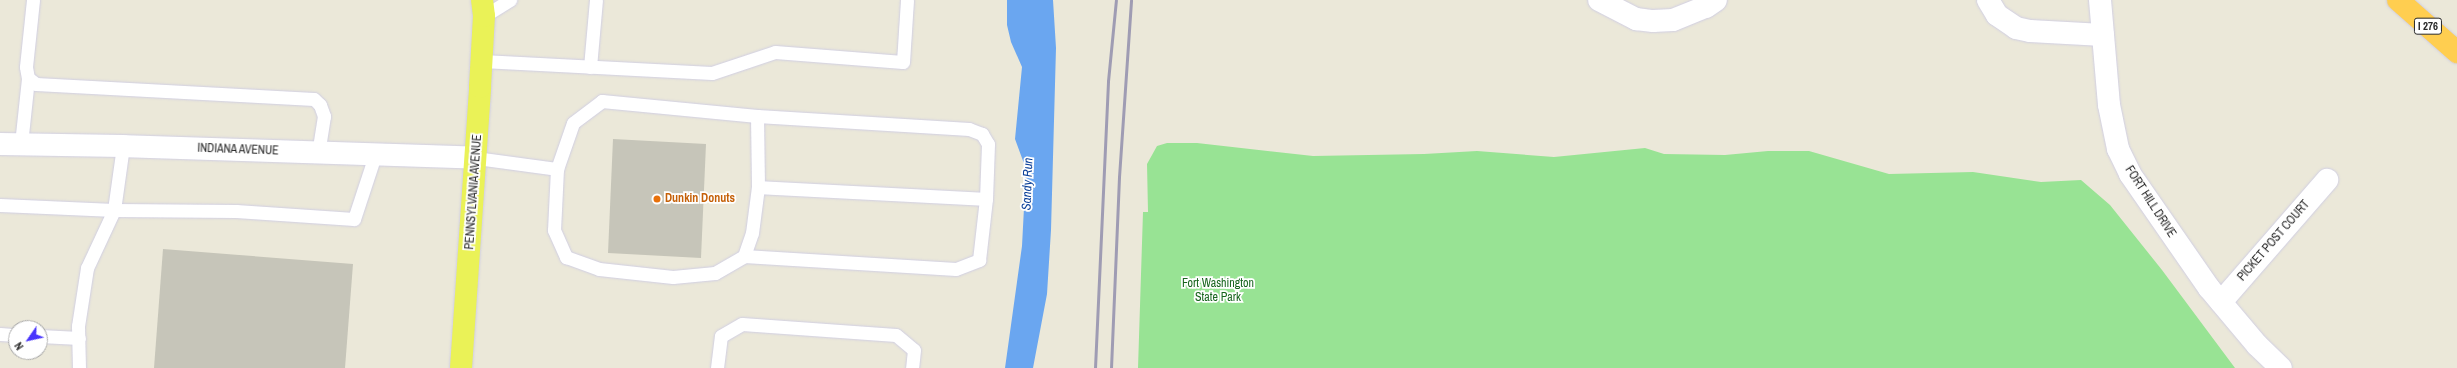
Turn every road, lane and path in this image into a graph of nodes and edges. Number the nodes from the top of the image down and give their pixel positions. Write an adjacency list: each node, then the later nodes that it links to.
1 (33, 0): 15 (lane)
2 (510, 0): 10 (lane)
3 (596, 0): 14 (lane)
4 (907, 0): 14 (lane)
5 (1599, 0): 6 (street)
6 (1716, 0)
7 (1988, 0): 11 (street)
8 (2100, 0): 11 (street, FORT HILL DRIVE)
9 (2398, 0): 12 (highway, I 276)
10 (485, 5): 13 (main road, PENNSYLVANIA AVENUE)
11 (2103, 35): 29 (street, FORT HILL DRIVE)
12 (2457, 52)
13 (482, 61): 14 (lane); 21 (main road, PENNSYLVANIA AVENUE)
14 (590, 67)
15 (28, 78): 17 (lane); 19 (lane)
16 (757, 116): 22 (lane); 24 (lane); 25 (lane)
17 (10, 144): 18 (street, INDIANA AVENUE)
18 (123, 146): 19 (street, INDIANA AVENUE); 27 (lane)
19 (318, 153): 20 (street, INDIANA AVENUE)
20 (375, 154): 21 (street, INDIANA AVENUE); 27 (lane)
21 (476, 158): 22 (lane); 33 (main road, PENNSYLVANIA AVENUE)
22 (557, 169): 28 (lane)
23 (2327, 180): 29 (street, PICKET POST COURT)
24 (758, 187): 25 (lane); 28 (lane)
25 (986, 199): 28 (lane)
26 (0, 206): 27 (lane)
27 (114, 210): 31 (lane)
28 (744, 256)
29 (2221, 302): 36 (street, FORT HILL DRIVE)
30 (48, 336): 31 (lane)
31 (79, 338): 32 (lane)
32 (79, 368)
33 (461, 368)
34 (717, 368): 35 (lane)
35 (912, 368)
36 (2281, 368)

